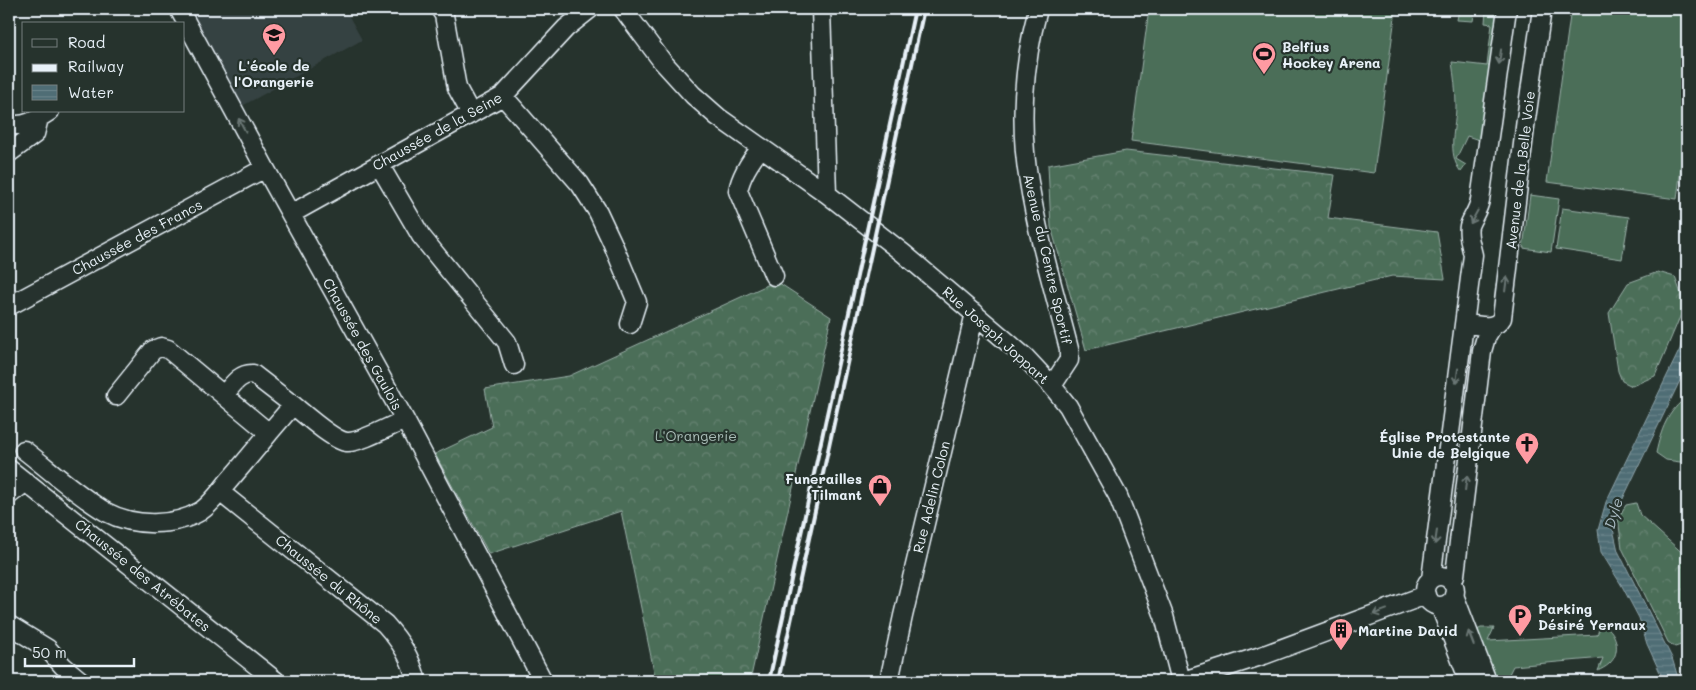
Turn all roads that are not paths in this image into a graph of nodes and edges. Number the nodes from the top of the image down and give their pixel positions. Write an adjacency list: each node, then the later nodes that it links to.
1 (440, 9): 10 (street)
2 (590, 9): 9 (street, Chaussée de la Seine)
3 (623, 9): 13 (street, Rue Joseph Joppart)
4 (821, 9): 17 (street)
5 (1038, 9): 26 (street, Avenue du Centre Sportif)
6 (1507, 9): 23 (street, one-way to 23)
7 (1542, 9): 24 (street, Avenue de la Belle Voie, one-way to 7)
8 (185, 23): 16 (street, Chaussée des Gaulois, one-way to 8)
9 (503, 96): 10 (street, Chaussée de la Seine); 22 (street)
10 (472, 114): 15 (street, Chaussée de la Seine)
11 (45, 115): 12 (street); 14 (street)
12 (9, 124)
13 (761, 148): 17 (street, Rue Joseph Joppart); 19 (street)
14 (9, 153)
15 (379, 164): 18 (street, Chaussée de la Seine); 25 (street)
16 (265, 168): 18 (street, Chaussée des Gaulois); 20 (street, Chaussée des Francs)
17 (827, 194): 21 (street, Rue Joseph Joppart)
18 (290, 214): 30 (street, Chaussée des Gaulois)
19 (774, 276)
20 (9, 306)
21 (975, 313): 26 (street, Rue Joseph Joppart); 49 (street, Rue Adelin Colon)
22 (630, 324)
23 (1464, 324): 24 (street); 41 (street, one-way to 41)
24 (1492, 327): 42 (street, Avenue de la Belle Voie, one-way to 24)
25 (514, 365)
26 (1052, 386): 50 (street, Rue Joseph Joppart)
27 (224, 395): 28 (street); 29 (street); 31 (street)
28 (116, 396)
29 (293, 405): 30 (street); 31 (street)
30 (405, 420): 48 (street, Chaussée des Gaulois)
31 (269, 433): 36 (street)
32 (24, 450): 34 (street)
33 (9, 469): 35 (street, Chaussée des Atrébates)
34 (56, 475): 37 (street); 38 (street)
35 (26, 482): 37 (street, Chaussée des Atrébates); 39 (street)
36 (220, 492): 38 (street); 47 (street, Chaussée du Rhône)
37 (41, 494): 40 (street, Chaussée des Atrébates)
38 (81, 494): 40 (street)
39 (9, 495)
40 (66, 514): 46 (street, Chaussée des Atrébates)
41 (1428, 587): 42 (street); 43 (street); 50 (street, one-way to 50)
42 (1453, 589): 43 (street); 52 (street, one-way to 42)
43 (1440, 606): 51 (street)
44 (9, 625): 45 (street)
45 (81, 681)
46 (276, 681)
47 (418, 681)
48 (543, 681)
49 (889, 681)
50 (1182, 681)
51 (1469, 681)
52 (1487, 681)

